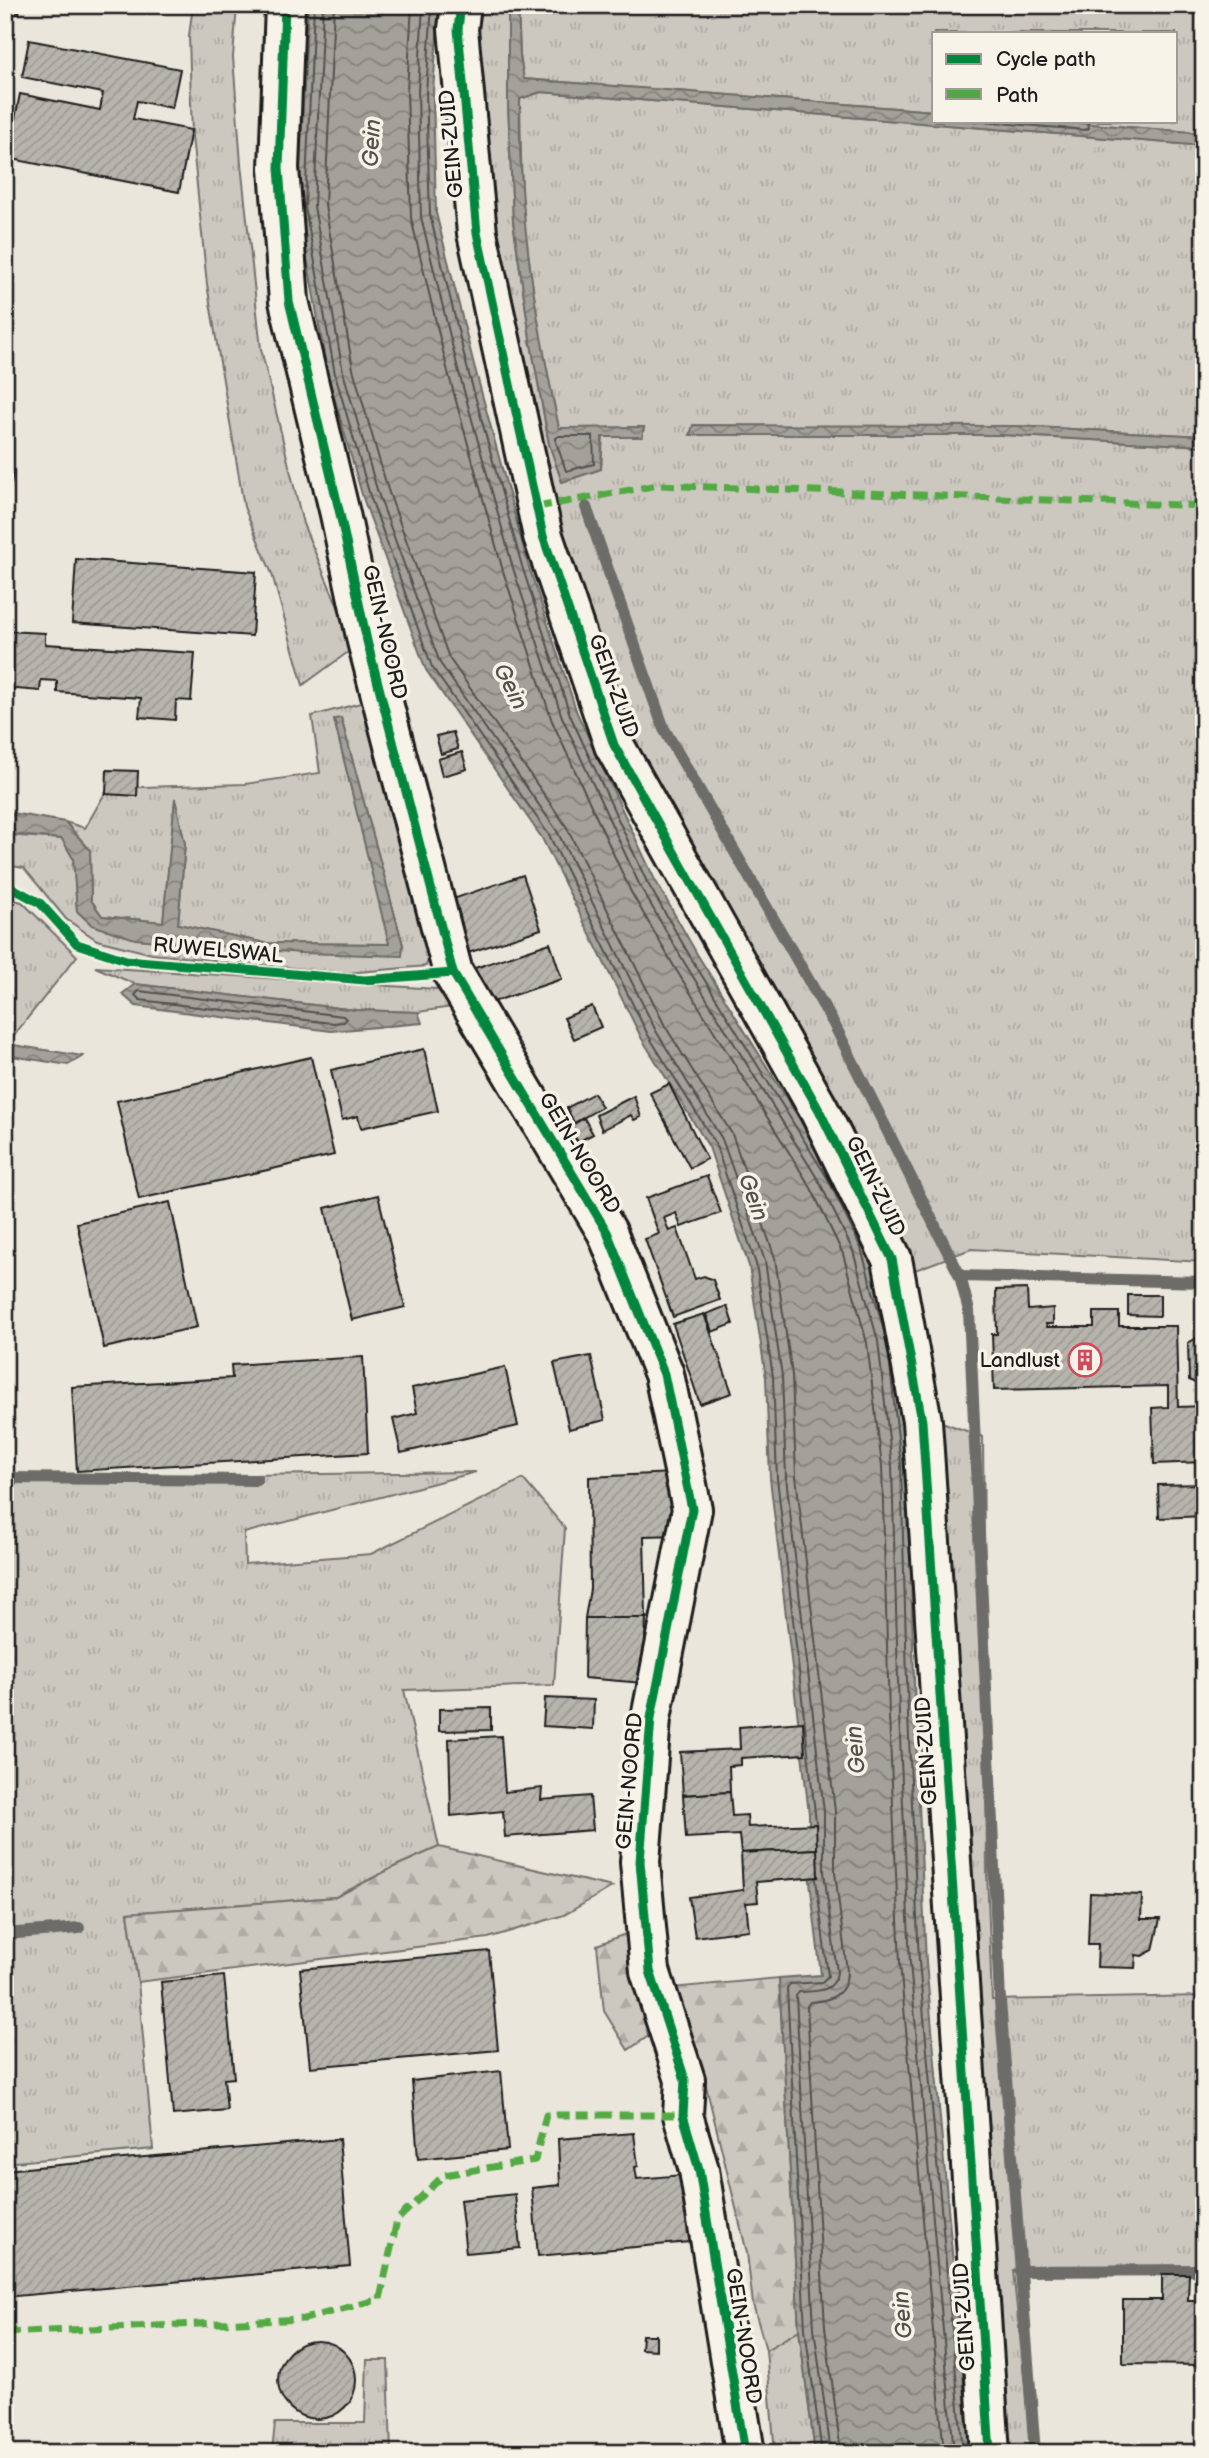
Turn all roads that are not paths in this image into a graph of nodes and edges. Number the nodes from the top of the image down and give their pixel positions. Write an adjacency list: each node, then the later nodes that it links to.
1 (285, 5): 3 (street, GEIN-NOORD)
2 (461, 5): 4 (street, GEIN-ZUID)
3 (745, 2453)
4 (990, 2453)

